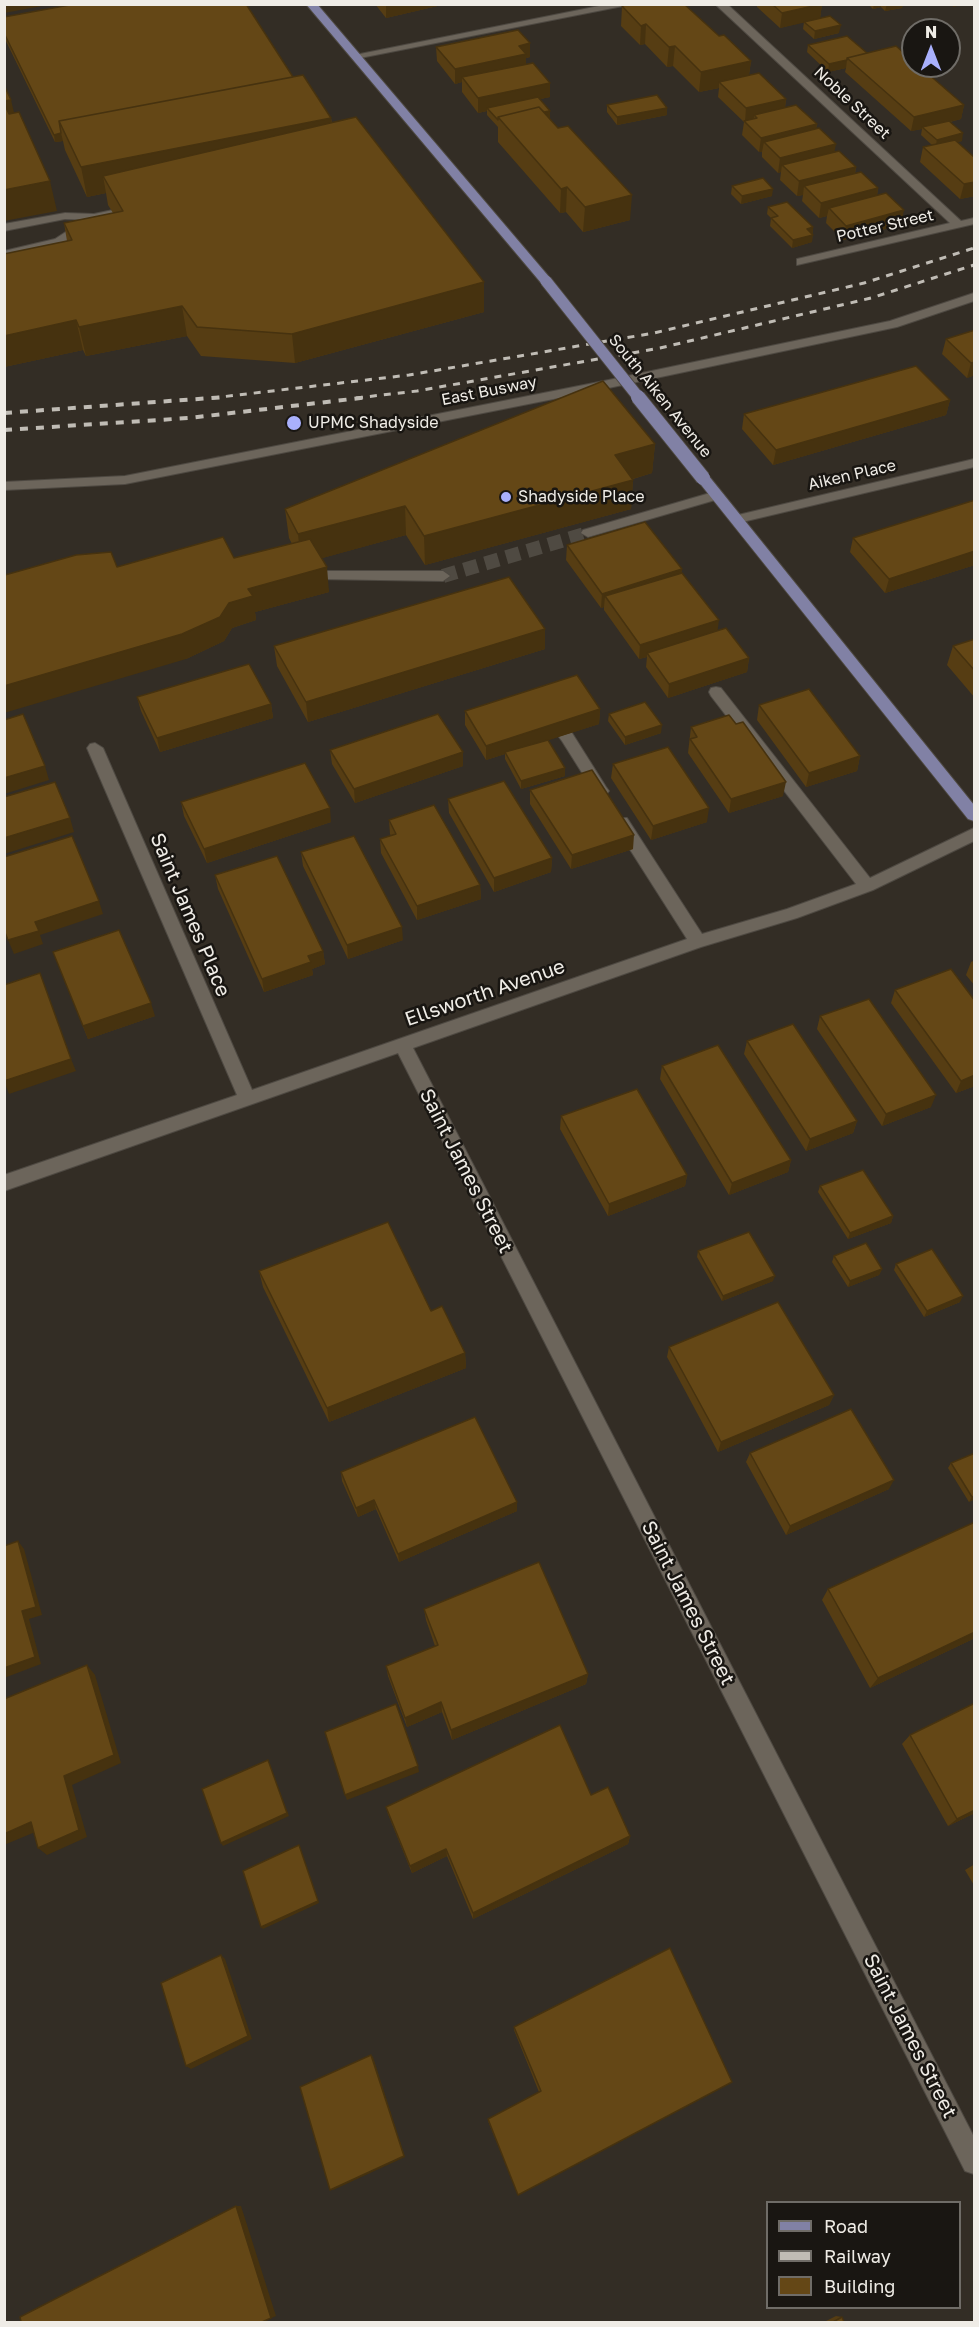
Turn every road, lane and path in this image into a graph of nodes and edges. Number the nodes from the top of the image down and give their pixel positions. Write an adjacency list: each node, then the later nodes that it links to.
1 (311, 4): 4 (main road, South Aiken Avenue)
2 (628, 4): 4 (street)
3 (720, 4): 8 (street, Noble Street)
4 (355, 56): 15 (main road, South Aiken Avenue, bridge)
5 (113, 213): 6 (street)
6 (94, 217): 9 (street); 10 (street)
7 (975, 221): 8 (street, Potter Street)
8 (960, 226): 11 (street, Potter Street)
9 (4, 228)
10 (4, 255)
11 (801, 262)
12 (975, 297): 14 (street, East Busway)
13 (975, 463): 16 (street, Aiken Place)
14 (4, 486)
15 (717, 495): 16 (main road, South Aiken Avenue); 17 (street)
16 (738, 519): 23 (main road, South Aiken Avenue)
17 (588, 532)
18 (320, 576): 19 (street)
19 (443, 576)
20 (716, 692): 25 (street)
21 (567, 737): 26 (street)
22 (95, 748): 28 (street, Saint James Place)
23 (975, 814)
24 (975, 834): 25 (street, Ellsworth Avenue)
25 (867, 886): 26 (street, Ellsworth Avenue)
26 (698, 942): 27 (street, Ellsworth Avenue)
27 (402, 1044): 28 (street, Ellsworth Avenue); 30 (street, Saint James Street)
28 (248, 1098): 29 (street, Ellsworth Avenue)
29 (4, 1183)
30 (975, 2162)

